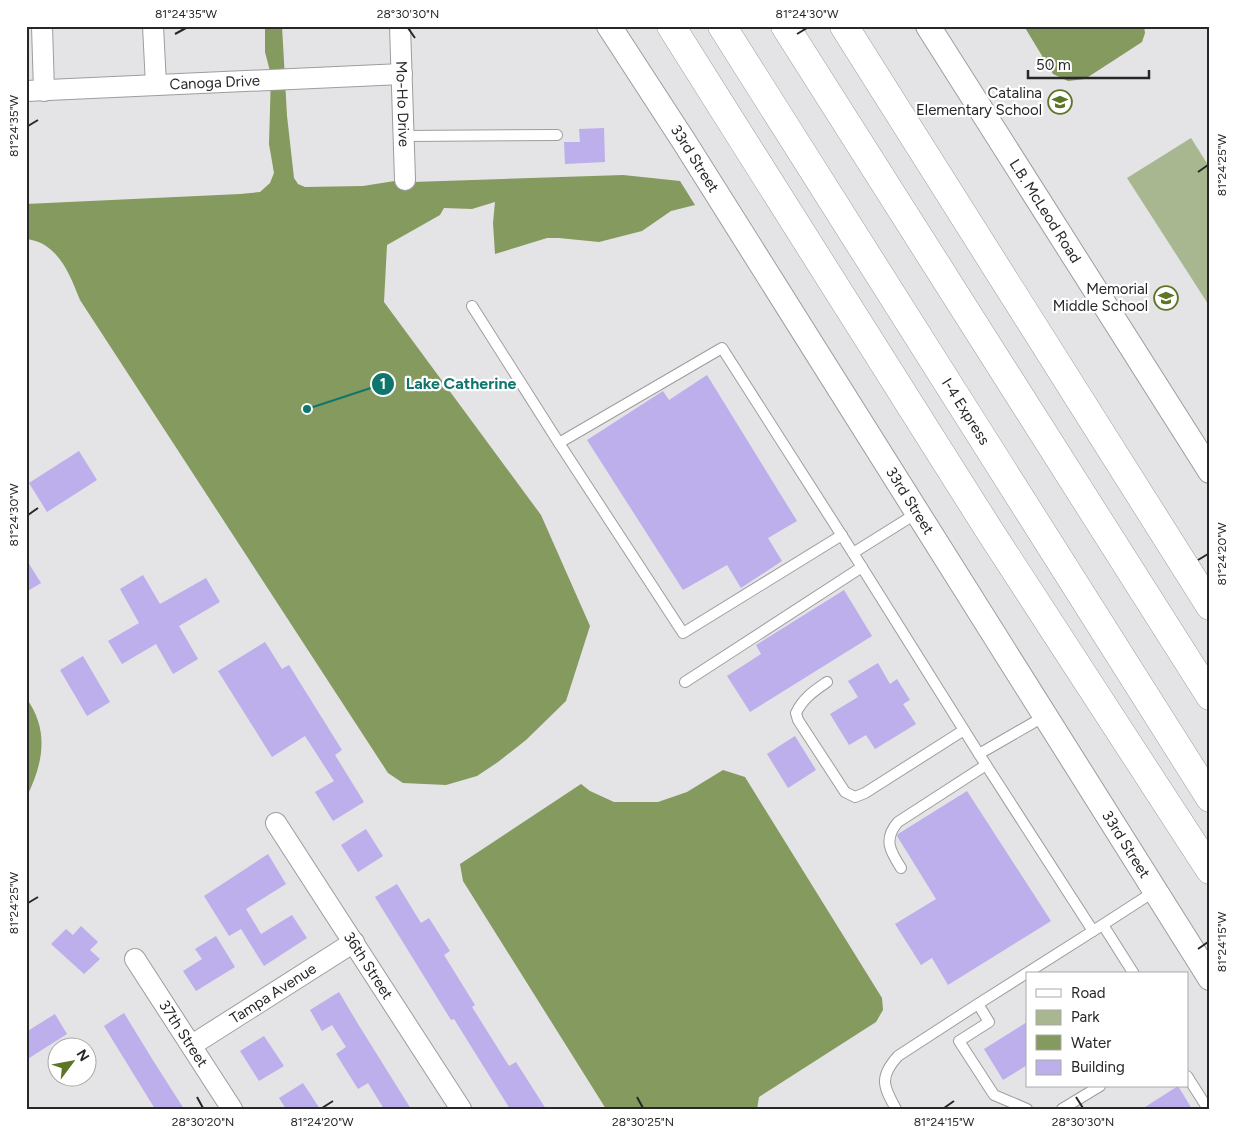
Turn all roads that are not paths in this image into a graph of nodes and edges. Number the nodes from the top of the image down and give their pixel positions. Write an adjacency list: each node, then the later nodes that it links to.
1 (42, 26): 12 (street)
2 (153, 26): 11 (street)
3 (400, 26): 10 (street, Mo-Ho Drive)
4 (609, 26): 19 (street, 33rd Street)
5 (671, 26): 34 (highway)
6 (722, 26): 31 (highway, I-4 Express)
7 (785, 26): 26 (highway)
8 (844, 26): 23 (highway)
9 (928, 26): 18 (street, L.B. McLeod Road)
10 (402, 74): 11 (street, Canoga Drive); 14 (street, Mo-Ho Drive)
11 (156, 85): 12 (street, Canoga Drive)
12 (35, 91)
13 (557, 134): 14 (lane)
14 (404, 136): 15 (street, Mo-Ho Drive)
15 (405, 180)
16 (472, 306): 17 (lane)
17 (558, 443): 20 (lane); 20 (lane)
18 (1210, 471)
19 (917, 513): 21 (lane); 27 (street, 33rd Street)
20 (842, 535): 21 (lane)
21 (853, 553): 22 (lane)
22 (862, 568): 24 (lane); 28 (lane)
23 (1210, 606)
24 (685, 682)
25 (827, 682): 28 (lane)
26 (1210, 696)
27 (1045, 716): 29 (lane); 35 (street, 33rd Street)
28 (964, 730): 29 (lane)
29 (979, 754): 30 (lane)
30 (986, 765): 33 (lane); 37 (lane)
31 (1210, 798)
32 (276, 823): 38 (street, 36th Street)
33 (900, 868)
34 (1210, 870)
35 (1155, 892): 36 (lane); 43 (street, 33rd Street)
36 (1104, 925): 37 (lane); 41 (lane)
37 (1093, 931): 40 (lane)
38 (354, 942): 45 (street, Tampa Avenue); 49 (street, 36th Street)
39 (135, 959): 45 (street, 37th Street)
40 (1028, 972)
41 (1133, 972)
42 (1026, 974): 44 (lane)
43 (1210, 978)
44 (978, 1004): 50 (lane); 51 (lane)
45 (192, 1045): 48 (street, 37th Street)
46 (1188, 1078): 53 (lane)
47 (1097, 1088): 52 (lane)
48 (232, 1109)
49 (461, 1109)
50 (896, 1109)
51 (1027, 1109)
52 (1062, 1109)
53 (1208, 1109)

